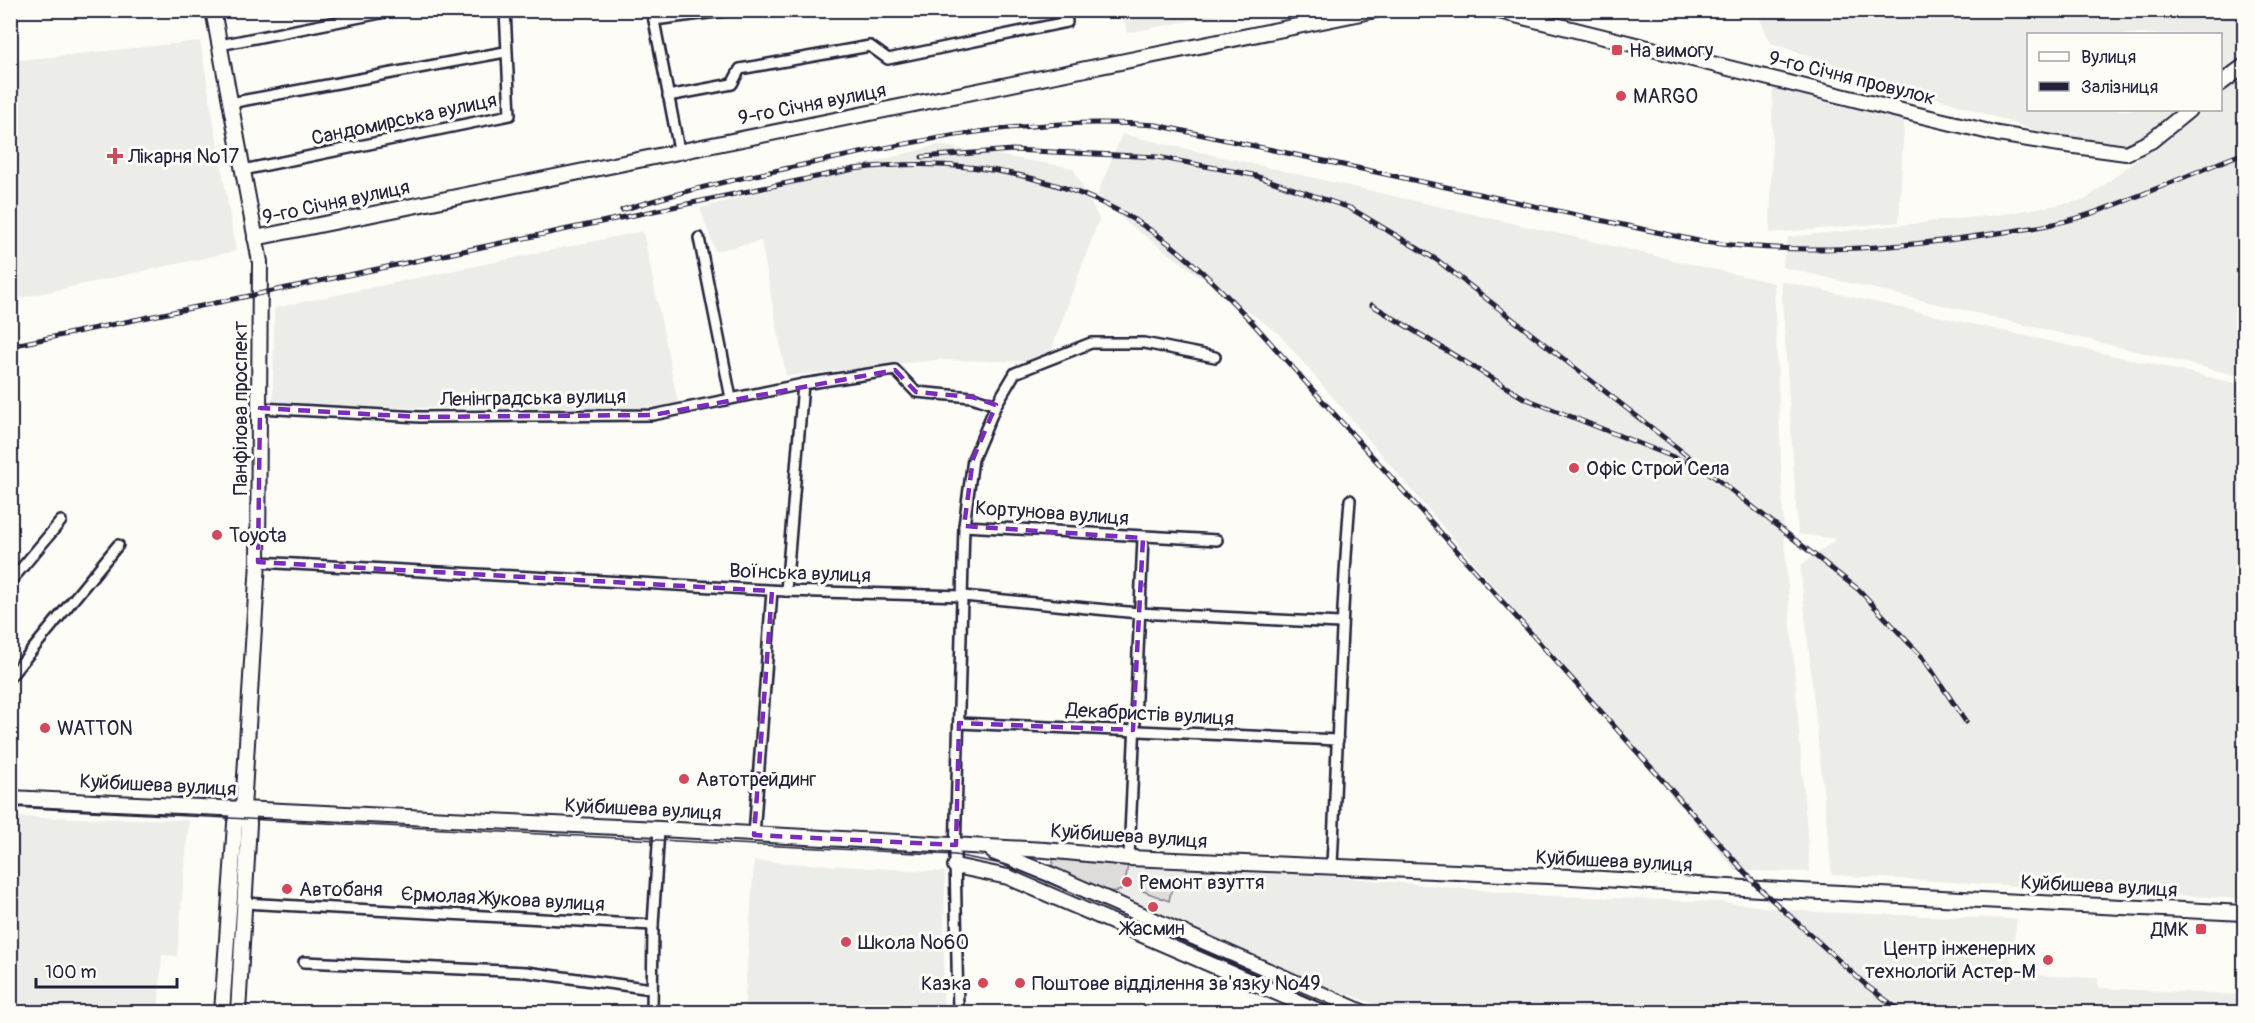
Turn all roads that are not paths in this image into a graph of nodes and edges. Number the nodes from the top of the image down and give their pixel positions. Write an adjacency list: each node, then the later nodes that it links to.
1 (213, 10): 9 (street, Панфілова проспект)
2 (396, 10): 9 (street)
3 (505, 10): 10 (street, Сандомирська вулиця)
4 (732, 10): 8 (street)
5 (1065, 10): 13 (street)
6 (1376, 10): 16 (street, 9-го Січня вулиця)
7 (1495, 10): 15 (street, 9-го Січня провулок)
8 (653, 15): 13 (street)
9 (220, 45): 14 (street, Панфілова проспект)
10 (505, 52): 14 (street); 17 (street, Сандомирська вулиця)
11 (2244, 66): 12 (street)
12 (2222, 82)
13 (668, 96): 16 (street)
14 (230, 103): 17 (street, Панфілова проспект)
15 (2188, 111)
16 (679, 150): 18 (street, 9-го Січня вулиця)
17 (243, 170): 18 (street, Панфілова проспект)
18 (255, 238): 24 (street, Панфілова проспект)
19 (699, 238): 22 (street)
20 (1215, 357): 23 (street, Кортунова вулиця)
21 (803, 384): 22 (street, Ленінградська вулиця); 23 (street, Ленінградська вулиця); 34 (street)
22 (731, 398): 24 (street, Ленінградська вулиця)
23 (996, 405): 27 (street, Кортунова вулиця)
24 (260, 408): 31 (street, Панфілова проспект)
25 (1350, 500): 37 (street)
26 (61, 521): 32 (street)
27 (964, 526): 28 (street, Кортунова вулиця); 35 (street)
28 (1143, 538): 29 (street, Кортунова вулиця); 36 (street)
29 (1217, 540)
30 (118, 545): 38 (street)
31 (258, 562): 33 (street, Воїнська вулиця); 43 (street, Панфілова проспект)
32 (10, 582)
33 (772, 591): 34 (street, Воїнська вулиця); 45 (street)
34 (786, 591): 35 (street, Воїнська вулиця)
35 (963, 596): 36 (street, Воїнська вулиця); 39 (street)
36 (1138, 613): 37 (street, Воїнська вулиця); 40 (street)
37 (1340, 622): 41 (street)
38 (10, 676)
39 (960, 723): 40 (street, Декабристів вулиця); 46 (street)
40 (1133, 730): 41 (street, Декабристів вулиця); 48 (street)
41 (1338, 740): 49 (street)
42 (10, 798): 43 (street, Куйбишева вулиця)
43 (239, 813): 44 (street, Куйбишева вулиця); 51 (street); 56 (street, Панфілова проспект)
44 (659, 829): 45 (street, Куйбишева вулиця); 53 (street)
45 (754, 835): 46 (street, Куйбишева вулиця)
46 (956, 845): 47 (street, Куйбишева вулиця); 50 (street)
47 (980, 847): 48 (street, Куйбишева вулиця); 61 (street)
48 (1130, 858): 49 (street, Куйбишева вулиця)
49 (1332, 865): 52 (street, Куйбишева вулиця)
50 (956, 866): 59 (street); 60 (street)
51 (244, 903): 53 (street, Єрмолая Жукова вулиця); 57 (street)
52 (2244, 913)
53 (653, 925): 55 (street)
54 (304, 962): 55 (street)
55 (652, 989): 58 (street)
56 (222, 1012)
57 (238, 1012)
58 (652, 1012)
59 (958, 1012)
60 (1321, 1012)
61 (1362, 1012)

